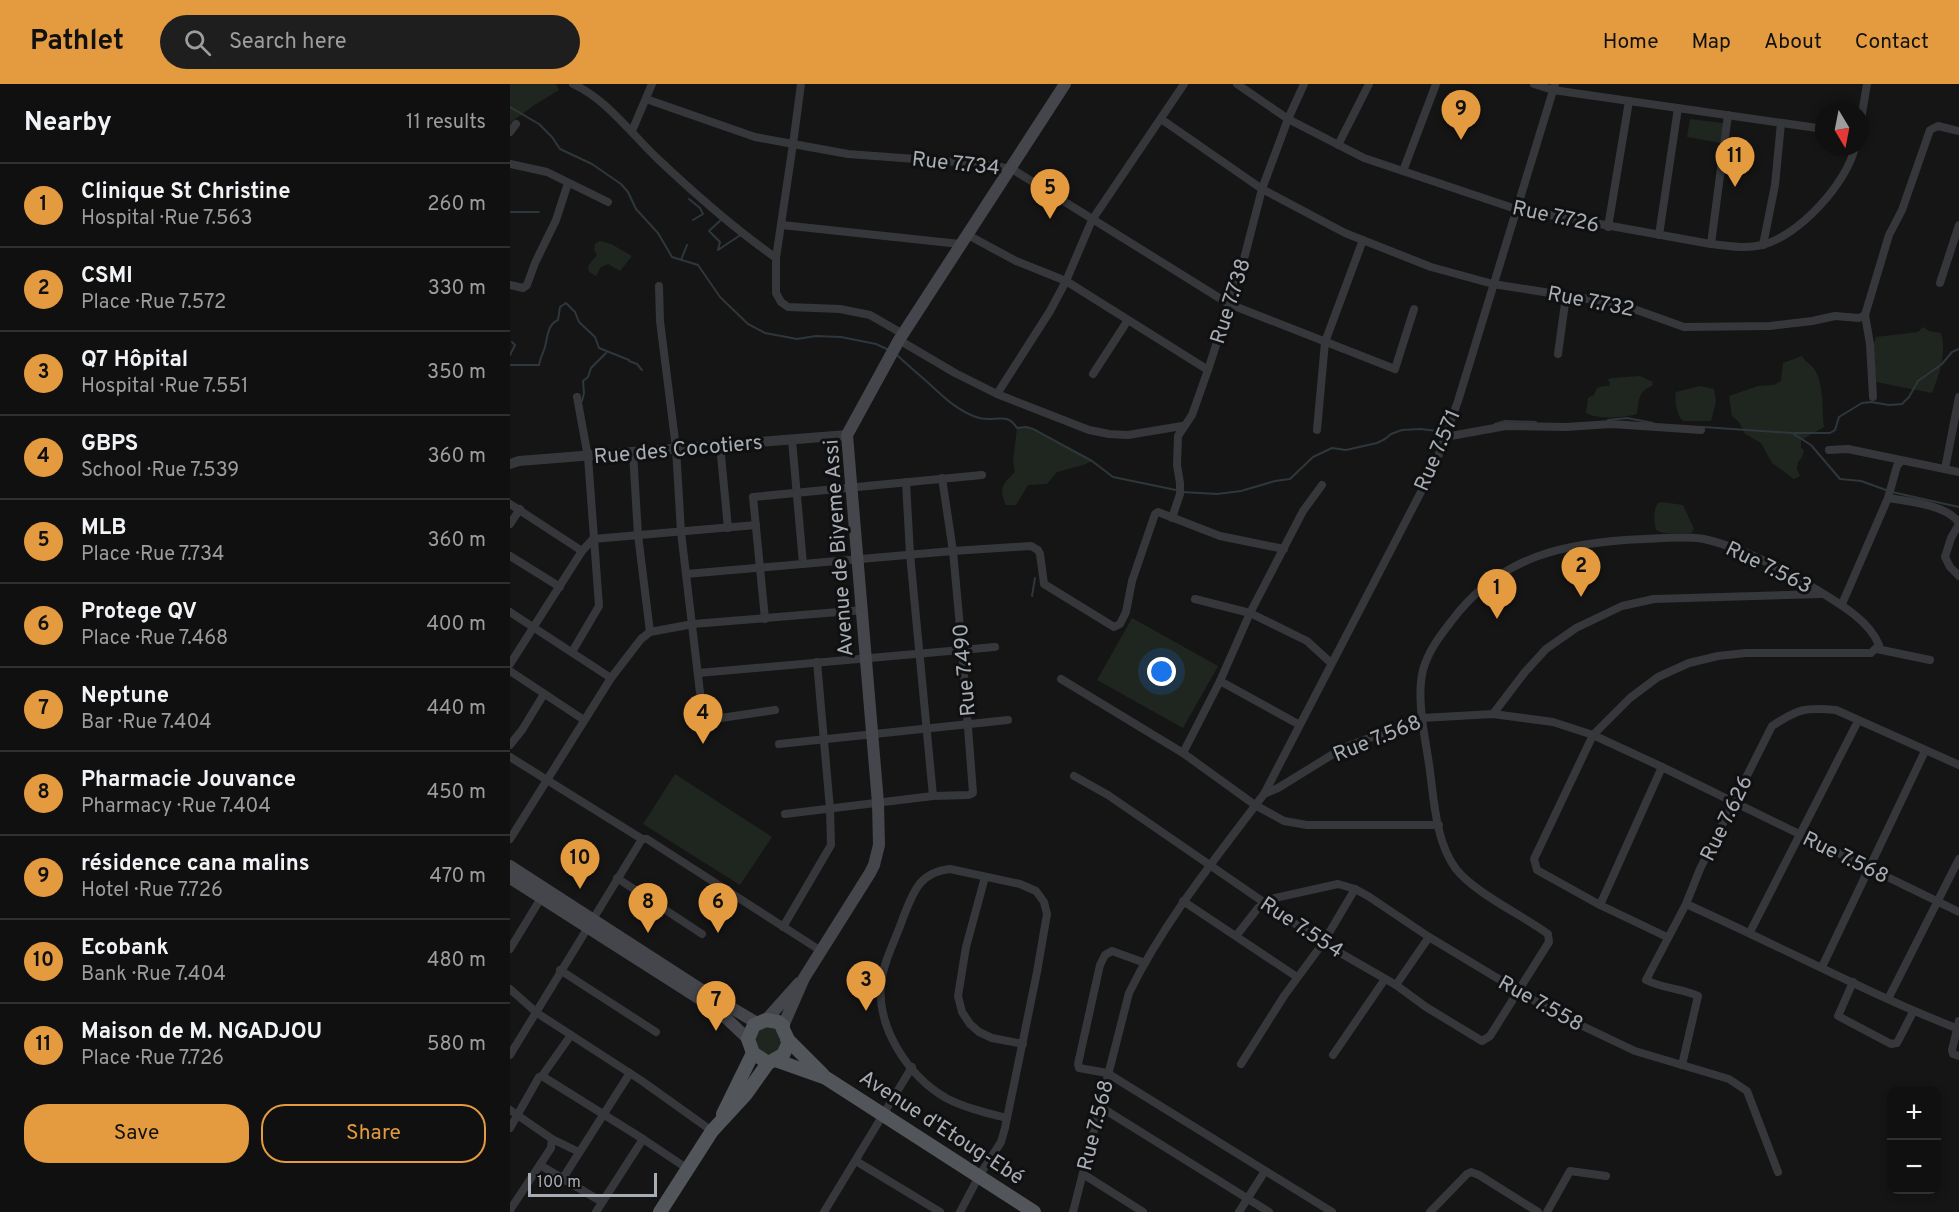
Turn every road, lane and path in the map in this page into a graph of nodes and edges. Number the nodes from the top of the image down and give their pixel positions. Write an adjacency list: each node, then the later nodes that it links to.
1 (573, 84): 23 (street)
2 (651, 84): 13 (street)
3 (801, 84): 26 (street)
4 (1065, 84): 30 (main road, Avenue de Biyeme Assi)
5 (1184, 84): 19 (street)
6 (1237, 84): 18 (street, Rue 7.726)
7 (1304, 84): 18 (street, Rue 7.738)
8 (1369, 84): 27 (street)
9 (1436, 84): 31 (street)
10 (1534, 84): 12 (street)
11 (1867, 84): 15 (street)
12 (1554, 87): 14 (street); 35 (street, Rue 7.571)
13 (646, 99): 23 (street); 26 (street, Rue 7.734)
14 (1629, 101): 16 (street); 39 (street)
15 (1864, 102)
16 (1678, 108): 17 (street); 40 (street)
17 (1728, 115): 20 (street); 43 (street)
18 (1288, 119): 27 (street, Rue 7.726); 33 (street, Rue 7.738)
19 (1161, 120): 33 (street, Rue 7.732); 36 (street)
20 (1781, 123): 22 (street); 44 (street)
21 (516, 124): 25 (street)
22 (1815, 128)
23 (632, 131): 45 (street)
24 (1959, 131): 54 (street)
25 (510, 132)
26 (793, 144): 30 (street, Rue 7.734); 37 (street)
27 (1338, 145): 31 (street, Rue 7.726)
28 (1853, 156): 44 (street, Rue 7.726)
29 (510, 164): 32 (street)
30 (1012, 169): 36 (street, Rue 7.734); 41 (main road, Avenue de Biyeme Assi)
31 (1403, 171): 35 (street, Rue 7.726)
32 (568, 183): 34 (street); 49 (street)
33 (1262, 189): 42 (street, Rue 7.732); 52 (street, Rue 7.738)
34 (608, 202)
35 (1516, 209): 39 (street, Rue 7.726); 48 (street, Rue 7.571)
36 (1092, 220): 46 (street); 52 (street, Rue 7.734)
37 (782, 225): 41 (street); 45 (street)
38 (1959, 225): 47 (street)
39 (1608, 227): 40 (street, Rue 7.726)
40 (1659, 235): 43 (street, Rue 7.726)
41 (963, 239): 46 (street); 56 (main road, Avenue de Biyeme Assi)
42 (1363, 240): 48 (street, Rue 7.732); 57 (street)
43 (1711, 244): 44 (street, Rue 7.726)
44 (1763, 245)
45 (776, 258): 56 (street)
46 (1066, 280): 55 (street); 61 (street)
47 (1940, 283)
48 (1493, 284): 51 (street, Rue 7.732); 69 (street, Rue 7.571)
49 (510, 285)
50 (659, 286): 72 (street)
51 (1566, 296): 54 (street, Rue 7.732); 58 (street)
52 (1229, 304): 57 (street, Rue 7.734); 59 (street, Rue 7.738)
53 (1414, 309): 57 (street, Rue 7.734)
54 (1865, 315): 63 (street)
55 (1128, 320): 59 (street); 60 (street)
56 (901, 337): 61 (street); 68 (main road, Avenue de Biyeme Assi)
57 (1325, 342): 66 (street)
58 (1558, 354)
59 (1208, 370): 65 (street, Rue 7.738)
60 (1093, 374)
61 (997, 394): 65 (street)
62 (577, 397): 75 (street)
63 (1873, 397)
64 (1959, 397): 78 (street)
65 (1182, 426): 89 (street, Rue 7.738)
66 (1317, 430)
67 (1701, 430): 69 (street)
68 (846, 435): 70 (street, Rue des Cocotiers); 84 (main road, Avenue de Biyeme Assi)
69 (1445, 437): 126 (street, Rue 7.571)
70 (792, 440): 71 (street, Rue des Cocotiers); 86 (street)
71 (720, 445): 72 (street, Rue des Cocotiers); 93 (street)
72 (676, 448): 74 (street, Rue des Cocotiers); 94 (street)
73 (1829, 450): 76 (street)
74 (633, 453): 75 (street, Rue des Cocotiers); 95 (street)
75 (588, 456): 77 (street, Rue des Cocotiers); 96 (street)
76 (1901, 460): 78 (street); 85 (street)
77 (510, 464)
78 (1945, 469): 79 (street)
79 (1959, 472)
80 (982, 475): 81 (street)
81 (942, 478): 82 (street); 98 (street, Rue 7.490)
82 (906, 482): 84 (street); 100 (street)
83 (1323, 485): 97 (street)
84 (851, 487): 86 (street); 102 (main road, Avenue de Biyeme Assi)
85 (1890, 492): 90 (street); 110 (street)
86 (797, 493): 92 (street); 103 (street)
87 (510, 504): 88 (street)
88 (520, 509): 91 (street); 99 (street)
89 (1172, 518): 97 (street); 98 (street)
90 (1959, 523): 106 (street)
91 (510, 524)
92 (756, 525): 93 (street); 104 (street)
93 (729, 528): 94 (street)
94 (681, 532): 95 (street); 105 (street)
95 (638, 535): 96 (street); 117 (street)
96 (593, 539): 99 (street); 121 (street)
97 (1284, 549): 113 (street)
98 (952, 550): 100 (street); 119 (street, Rue 7.490)
99 (582, 551): 107 (street)
100 (910, 554): 102 (street); 122 (street)
101 (510, 556): 107 (street)
102 (858, 560): 103 (street); 111 (main road, Avenue de Biyeme Assi)
103 (803, 564): 104 (street)
104 (760, 568): 105 (street); 114 (street)
105 (686, 574): 115 (street)
106 (1959, 576)
107 (560, 587): 116 (street)
108 (1823, 594): 110 (street, Rue 7.563); 135 (street); 136 (street, Rue 7.563)
109 (1195, 598): 113 (street)
110 (1842, 604): 120 (street, Rue 7.563)
111 (863, 610): 114 (street); 123 (main road, Avenue de Biyeme Assi)
112 (510, 612): 116 (street)
113 (1250, 613): 126 (street); 132 (street)
114 (765, 619): 115 (street)
115 (693, 624): 117 (street); 129 (street)
116 (534, 628): 121 (street); 127 (street)
117 (650, 632): 130 (street)
118 (995, 647): 119 (street)
119 (963, 649): 122 (street); 140 (street, Rue 7.490)
120 (1877, 649): 124 (street); 144 (street)
121 (572, 652): 130 (street)
122 (920, 652): 123 (street); 142 (street)
123 (867, 658): 125 (street); 143 (main road, Avenue de Biyeme Assi)
124 (1930, 660)
125 (817, 662): 129 (street); 145 (street)
126 (1331, 663): 141 (street, Rue 7.571)
127 (510, 664)
128 (510, 671): 133 (street)
129 (698, 673): 134 (street)
130 (611, 678): 137 (street)
131 (1061, 679): 149 (street)
132 (1220, 681): 141 (street); 149 (street)
133 (544, 694): 137 (street); 147 (street)
134 (775, 710)
135 (1493, 714): 136 (street, Rue 7.568); 144 (street, Rue 7.568)
136 (1422, 718): 155 (street, Rue 7.568); 162 (street, Rue 7.563)
137 (584, 720): 154 (street)
138 (1008, 720): 140 (street)
139 (1858, 721): 148 (street, Rue 7.626); 157 (street, Rue 7.626); 163 (street)
140 (968, 723): 142 (street); 156 (street, Rue 7.490)
141 (1299, 724): 155 (street, Rue 7.571)
142 (927, 728): 143 (street); 156 (street)
143 (873, 733): 145 (street); 158 (main road, Avenue de Biyeme Assi)
144 (1593, 735): 152 (street, Rue 7.568); 179 (street)
145 (823, 739): 146 (street); 160 (street)
146 (779, 744)
147 (510, 745)
148 (1924, 751): 151 (street, Rue 7.626); 169 (street)
149 (1184, 753): 159 (street)
150 (510, 757): 154 (street)
151 (1959, 765)
152 (1662, 767): 157 (street, Rue 7.568); 179 (street)
153 (1074, 776): 168 (street, Rue 7.554)
154 (547, 781): 164 (street); 165 (street)
155 (1264, 794): 159 (street, Rue 7.568)
156 (933, 796): 158 (street, Rue 7.490)
157 (1735, 801): 163 (street, Rue 7.568); 178 (street, Rue 7.626)
158 (879, 804): 160 (street, Rue 7.490); 190 (main road, Avenue de Biyeme Assi)
159 (1255, 805): 162 (street); 168 (street, Rue 7.568)
160 (830, 809): 161 (street, Rue 7.490); 182 (street)
161 (785, 814)
162 (1439, 825): 200 (street, Rue 7.563)
163 (1799, 834): 169 (street, Rue 7.568); 183 (street)
164 (510, 839)
165 (642, 839): 172 (street); 182 (street)
166 (1959, 859): 176 (street)
167 (510, 866): 181 (main road)
168 (1209, 866): 175 (street, Rue 7.568); 177 (street, Rue 7.554)
169 (1868, 868): 176 (street, Rue 7.568); 192 (street)
170 (985, 877): 210 (street); 210 (street); 218 (street)
171 (510, 878): 174 (main road)
172 (617, 878): 181 (street); 184 (street)
173 (1355, 889): 177 (street, Rue 7.558); 186 (street, Rue 7.558); 188 (street)
174 (541, 898): 181 (main road); 189 (street)
175 (1184, 901): 185 (street); 191 (street, Rue 7.568)
176 (1937, 901): 180 (street, Rue 7.568); 201 (street)
177 (1264, 903): 185 (street); 188 (street, Rue 7.554)
178 (1686, 904): 183 (street); 187 (street, Rue 7.626)
179 (1600, 905): 187 (street)
180 (1959, 912)
181 (590, 924): 193 (street); 204 (main road); 209 (main road)
182 (783, 927): 190 (street)
183 (1750, 932): 192 (street)
184 (702, 934)
185 (1236, 936): 194 (street)
186 (1429, 937): 198 (street); 200 (street, Rue 7.558)
187 (1667, 937): 217 (street, Rue 7.626)
188 (1323, 943): 194 (street); 196 (street, Rue 7.554)
189 (510, 949)
190 (821, 951): 195 (main road, Avenue de Biyeme Assi)
191 (1145, 963): 220 (street, Rue 7.568); 220 (street)
192 (1822, 967): 197 (street)
193 (560, 970): 203 (street); 206 (street)
194 (1297, 977): 216 (street)
195 (804, 978): 204 (main road, Avenue de Biyeme Assi); 207 (main road, Avenue de Biyeme Assi)
196 (1385, 979): 198 (street, Rue 7.554); 213 (street)
197 (1853, 982): 201 (street); 202 (street)
198 (1396, 985): 200 (street, Rue 7.554)
199 (510, 990): 203 (street)
200 (1518, 992): 217 (street, Rue 7.558)
201 (1888, 999): 202 (street)
202 (1912, 1012): 205 (street)
203 (537, 1013): 208 (street); 212 (street)
204 (762, 1021): 207 (main road); 209 (main road)
205 (1958, 1025): 214 (street)
206 (656, 1032)
207 (785, 1032): 215 (main road); 222 (main road)
208 (571, 1035): 219 (street); 221 (street)
209 (748, 1040): 211 (main road)
210 (1023, 1044): 228 (street)
211 (753, 1053): 215 (main road); 229 (main road)
212 (510, 1055)
213 (1333, 1055)
214 (1959, 1056)
215 (771, 1061): 222 (main road); 229 (main road)
216 (1241, 1064)
217 (1682, 1065): 238 (street, Rue 7.558)
218 (912, 1067): 225 (street); 228 (street)
219 (630, 1073): 226 (street); 229 (street)
220 (1107, 1073): 223 (street, Rue 7.568); 237 (street)
221 (542, 1076): 226 (street); 227 (street)
222 (826, 1078): 225 (main road, Avenue d'Etoug-Ebé)
223 (1099, 1106): 239 (street, Rue 7.568); 243 (street)
224 (510, 1110): 227 (street)
225 (883, 1113): 234 (street); 240 (main road, Avenue d'Etoug-Ebé)
226 (603, 1114): 232 (street); 233 (street)
227 (518, 1115): 230 (street); 231 (street)
228 (1007, 1118): 240 (street)
229 (716, 1126): 236 (main road)
230 (510, 1128)
231 (552, 1139): 233 (street); 235 (street)
232 (644, 1139): 236 (street); 244 (street)
233 (579, 1152): 242 (street)
234 (856, 1161): 248 (street); 249 (street)
235 (540, 1164): 242 (street); 245 (street)
236 (688, 1169): 247 (main road)
237 (1265, 1171): 243 (street); 256 (street)
238 (1778, 1172)
239 (1083, 1174): 252 (street, Rue 7.568); 253 (street)
240 (979, 1176): 250 (street); 251 (main road, Avenue d'Etoug-Ebé)
241 (1606, 1176): 259 (street)
242 (563, 1178): 244 (street)
243 (1248, 1198): 254 (street); 255 (street)
244 (602, 1202): 246 (street)
245 (512, 1204)
246 (596, 1212)
247 (660, 1212)
248 (824, 1212)
249 (940, 1212)
250 (960, 1212)
251 (1034, 1212)
252 (1072, 1212)
253 (1143, 1212)
254 (1239, 1212)
255 (1269, 1212)
256 (1332, 1212)
257 (1430, 1212): 258 (street)
258 (1538, 1212)
259 (1547, 1212)

